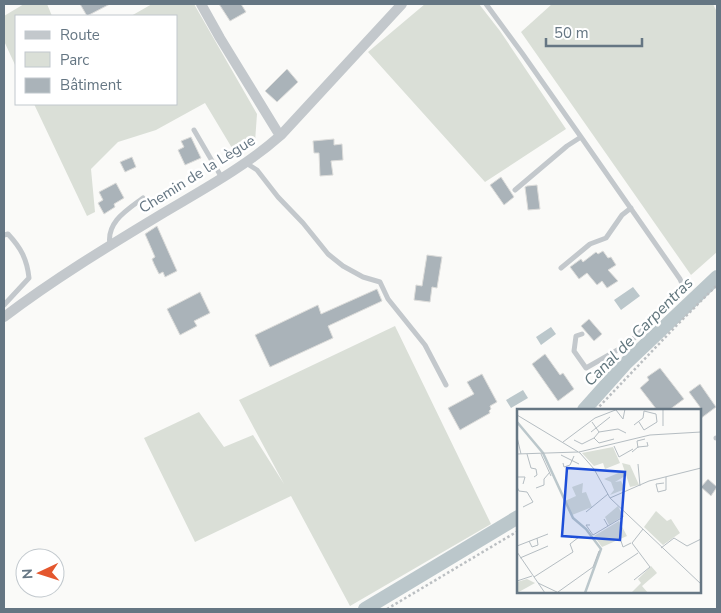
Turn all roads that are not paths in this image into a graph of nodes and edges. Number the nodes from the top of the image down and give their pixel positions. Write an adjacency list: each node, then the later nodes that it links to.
1 (201, 4): 5 (street)
2 (486, 4): 6 (lane)
3 (402, 5): 5 (street, Chemin de la Lègue)
4 (194, 130): 8 (lane)
5 (281, 135): 7 (street, Chemin de la Lègue)
6 (581, 137): 9 (lane); 11 (lane)
7 (246, 163): 8 (street, Chemin de la Lègue); 18 (lane)
8 (222, 178): 13 (street, Chemin de la Lègue)
9 (514, 190)
10 (143, 198): 13 (lane)
11 (631, 208): 14 (lane); 17 (lane)
12 (4, 235): 15 (lane)
13 (110, 245): 16 (street, Chemin de la Lègue)
14 (561, 268)
15 (4, 305)
16 (4, 317)
17 (582, 334)
18 (446, 385)

